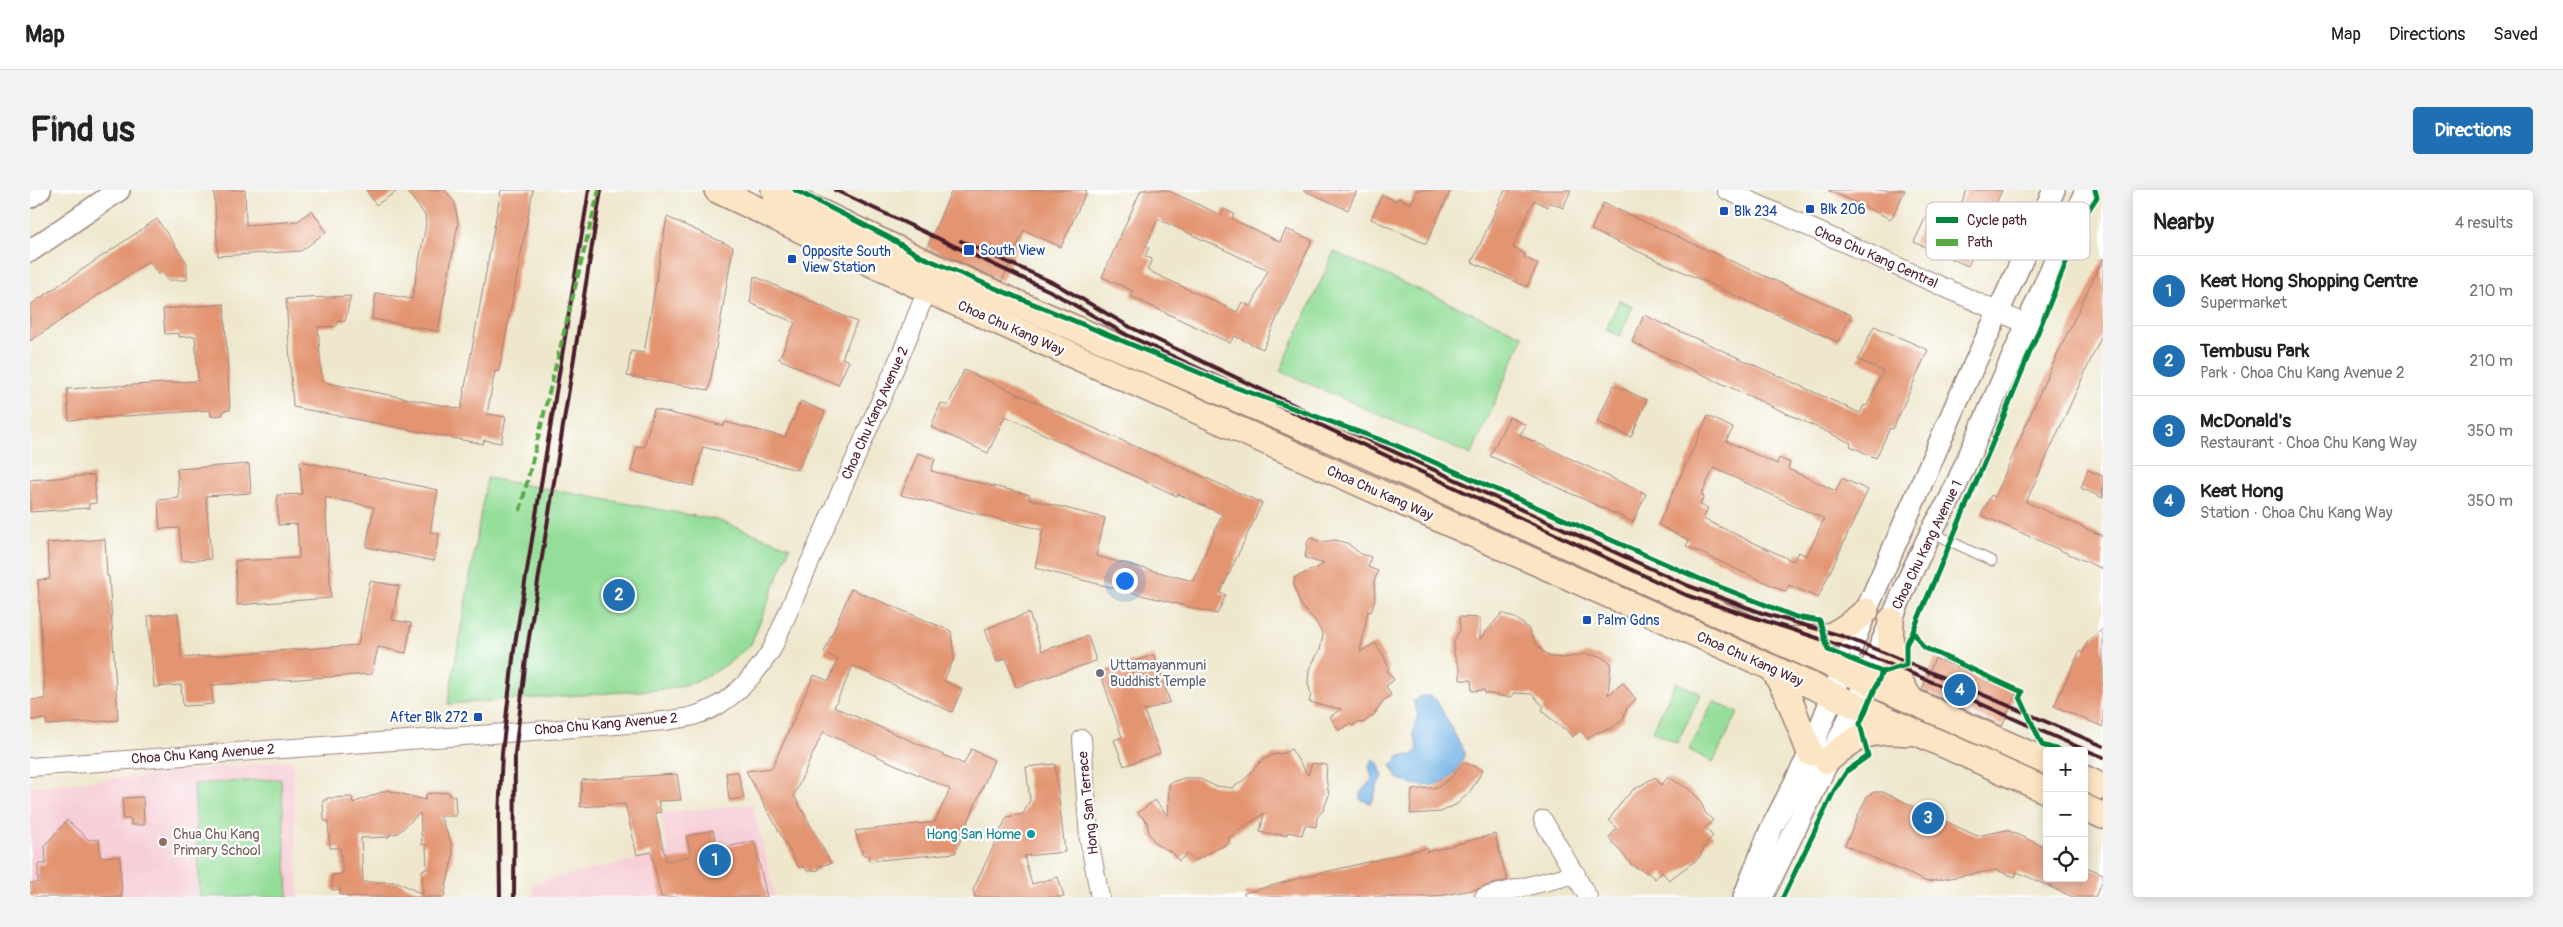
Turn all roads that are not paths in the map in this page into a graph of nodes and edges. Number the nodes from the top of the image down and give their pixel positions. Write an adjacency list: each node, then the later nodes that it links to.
1 (40, 190): 8 (street)
2 (120, 190): 11 (street)
3 (717, 190): 15 (main road, Choa Chu Kang Way)
4 (774, 190): 14 (main road, Choa Chu Kang Way)
5 (1726, 190): 16 (street, Choa Chu Kang Central)
6 (2054, 190): 9 (street, Choa Chu Kang Avenue 1)
7 (2086, 190): 10 (street, Choa Chu Kang Avenue 1)
8 (30, 197)
9 (2049, 202)
10 (2081, 202)
11 (30, 251)
12 (2022, 260): 16 (street, Choa Chu Kang Avenue 1)
13 (2055, 260): 17 (street, Choa Chu Kang Avenue 1)
14 (937, 268): 15 (street, Choa Chu Kang Avenue 2); 22 (main road, Choa Chu Kang Way)
15 (927, 290): 23 (main road, Choa Chu Kang Way); 33 (street, Choa Chu Kang Avenue 2)
16 (1998, 313): 17 (street, Choa Chu Kang Central); 20 (street, Choa Chu Kang Avenue 1)
17 (2026, 324): 18 (street, Choa Chu Kang Avenue 1)
18 (1931, 532): 19 (lane); 21 (street, Choa Chu Kang Avenue 1)
19 (1992, 561)
20 (1866, 610): 22 (main road); 24 (street, Choa Chu Kang Avenue 1)
21 (1891, 620): 25 (street, Choa Chu Kang Avenue 1); 27 (main road)
22 (1780, 640): 24 (main road, Choa Chu Kang Way)
23 (1773, 669): 26 (main road, Choa Chu Kang Way); 31 (main road)
24 (1843, 670): 25 (main road, Choa Chu Kang Way); 26 (street, Choa Chu Kang Avenue 1)
25 (1866, 679): 27 (main road, Choa Chu Kang Way); 28 (street, Choa Chu Kang Avenue 1)
26 (1832, 696): 28 (main road, Choa Chu Kang Way); 31 (street, Choa Chu Kang Avenue 1)
27 (1912, 701): 32 (main road, Choa Chu Kang Way)
28 (1855, 706): 29 (main road, Choa Chu Kang Way); 31 (street, Choa Chu Kang Avenue 1)
29 (1920, 734): 31 (main road); 36 (main road, Choa Chu Kang Way)
30 (1082, 739): 41 (street, Hong San Terrace)
31 (1818, 757): 44 (street, Choa Chu Kang Avenue 1); 45 (street, Choa Chu Kang Avenue 1)
32 (2043, 760)
33 (30, 767)
34 (2088, 780): 35 (main road)
35 (2103, 787)
36 (2043, 789)
37 (2088, 810): 38 (main road)
38 (2103, 816)
39 (1543, 820): 40 (street)
40 (1576, 874): 42 (street); 43 (street)
41 (1100, 897)
42 (1484, 897)
43 (1588, 897)
44 (1744, 897)
45 (1762, 897)

